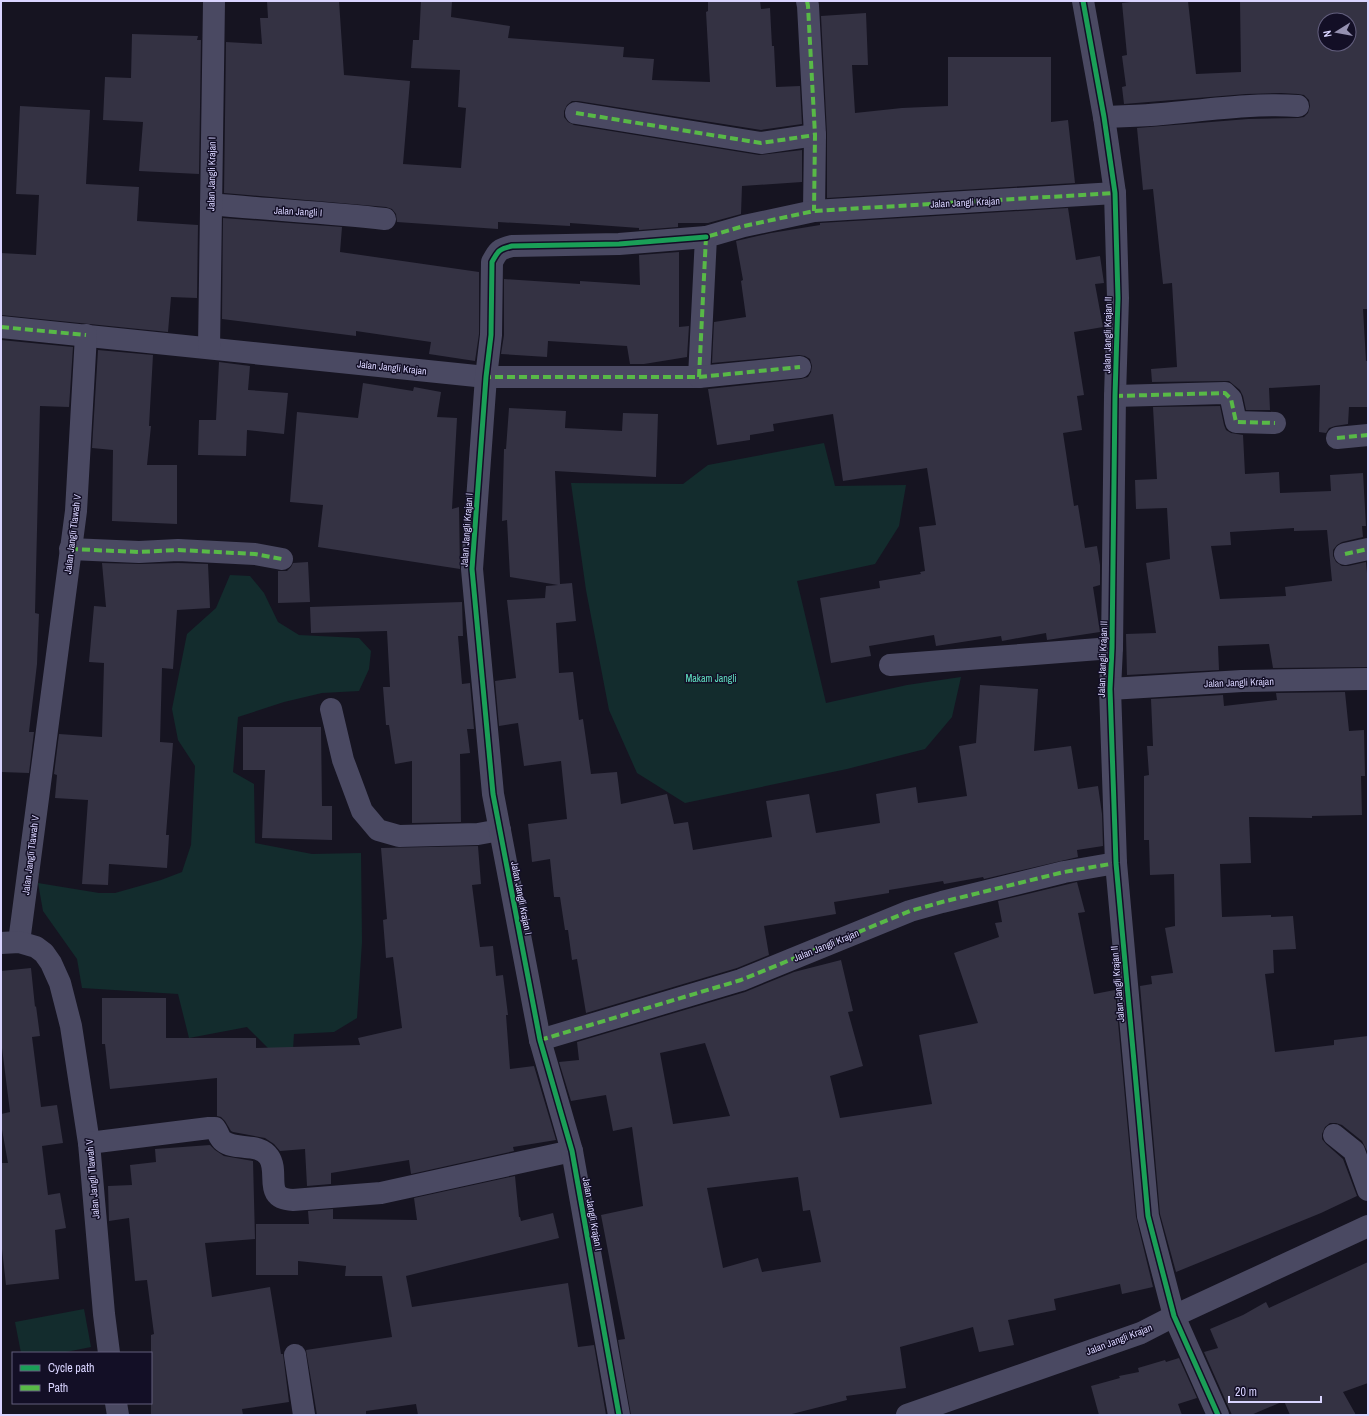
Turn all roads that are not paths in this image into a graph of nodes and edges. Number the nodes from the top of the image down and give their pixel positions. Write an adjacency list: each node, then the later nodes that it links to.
1 (214, 1): 9 (street, Jalan Jangli Krajan I)
2 (807, 1): 7 (street)
3 (1082, 1): 6 (street, Jalan Jangli Krajan II)
4 (1298, 106): 6 (street)
5 (576, 113): 7 (street)
6 (1104, 117): 8 (street, Jalan Jangli Krajan II)
7 (815, 135): 10 (street)
8 (1115, 193): 10 (street, Jalan Jangli Krajan); 19 (street, Jalan Jangli Krajan II)
9 (210, 204): 11 (street, Jalan Jangli I); 15 (street, Jalan Jangli Krajan I)
10 (814, 211): 12 (street, Jalan Jangli Krajan)
11 (385, 219)
12 (706, 237): 17 (street, Jalan Jangli Krajan I); 18 (street)
13 (1, 327): 14 (street, Jalan Jangli Krajan)
14 (86, 335): 15 (street, Jalan Jangli Krajan); 23 (street, Jalan Jangli Tlawah V)
15 (208, 348): 17 (street, Jalan Jangli Krajan)
16 (800, 367): 18 (street, Jalan Jangli Krajan)
17 (486, 377): 18 (street, Jalan Jangli Krajan); 32 (street, Jalan Jangli Krajan I)
18 (699, 377)
19 (1115, 396): 20 (street); 27 (street, Jalan Jangli Krajan II)
20 (1275, 423)
21 (1368, 435): 22 (street)
22 (1337, 438)
23 (70, 548): 26 (street); 34 (street, Jalan Jangli Tlawah V)
24 (1368, 549): 25 (street)
25 (1345, 554)
26 (282, 560)
27 (1112, 648): 28 (street); 30 (street, Jalan Jangli Krajan II)
28 (890, 665)
29 (1368, 679): 30 (street, Jalan Jangli Krajan)
30 (1110, 689): 33 (street, Jalan Jangli Krajan II)
31 (332, 709): 32 (street)
32 (500, 830): 35 (street, Jalan Jangli Krajan I)
33 (1116, 863): 35 (street, Jalan Jangli Krajan); 41 (street, Jalan Jangli Krajan II)
34 (10, 942): 37 (street, Jalan Jangli Tlawah V)
35 (540, 1040): 38 (street, Jalan Jangli Krajan I)
36 (1334, 1136): 39 (street)
37 (89, 1143): 38 (street); 42 (street, Jalan Jangli Tlawah V)
38 (572, 1151): 47 (street, Jalan Jangli Krajan I)
39 (1368, 1190)
40 (1368, 1226): 41 (street, Jalan Jangli Krajan)
41 (1174, 1316): 48 (street, Jalan Jangli Krajan); 49 (street, Jalan Jangli Krajan II)
42 (109, 1352)
43 (295, 1354): 46 (street)
44 (116, 1404): 45 (street)
45 (118, 1415)
46 (304, 1415)
47 (619, 1415)
48 (908, 1415)
49 (1218, 1415)

